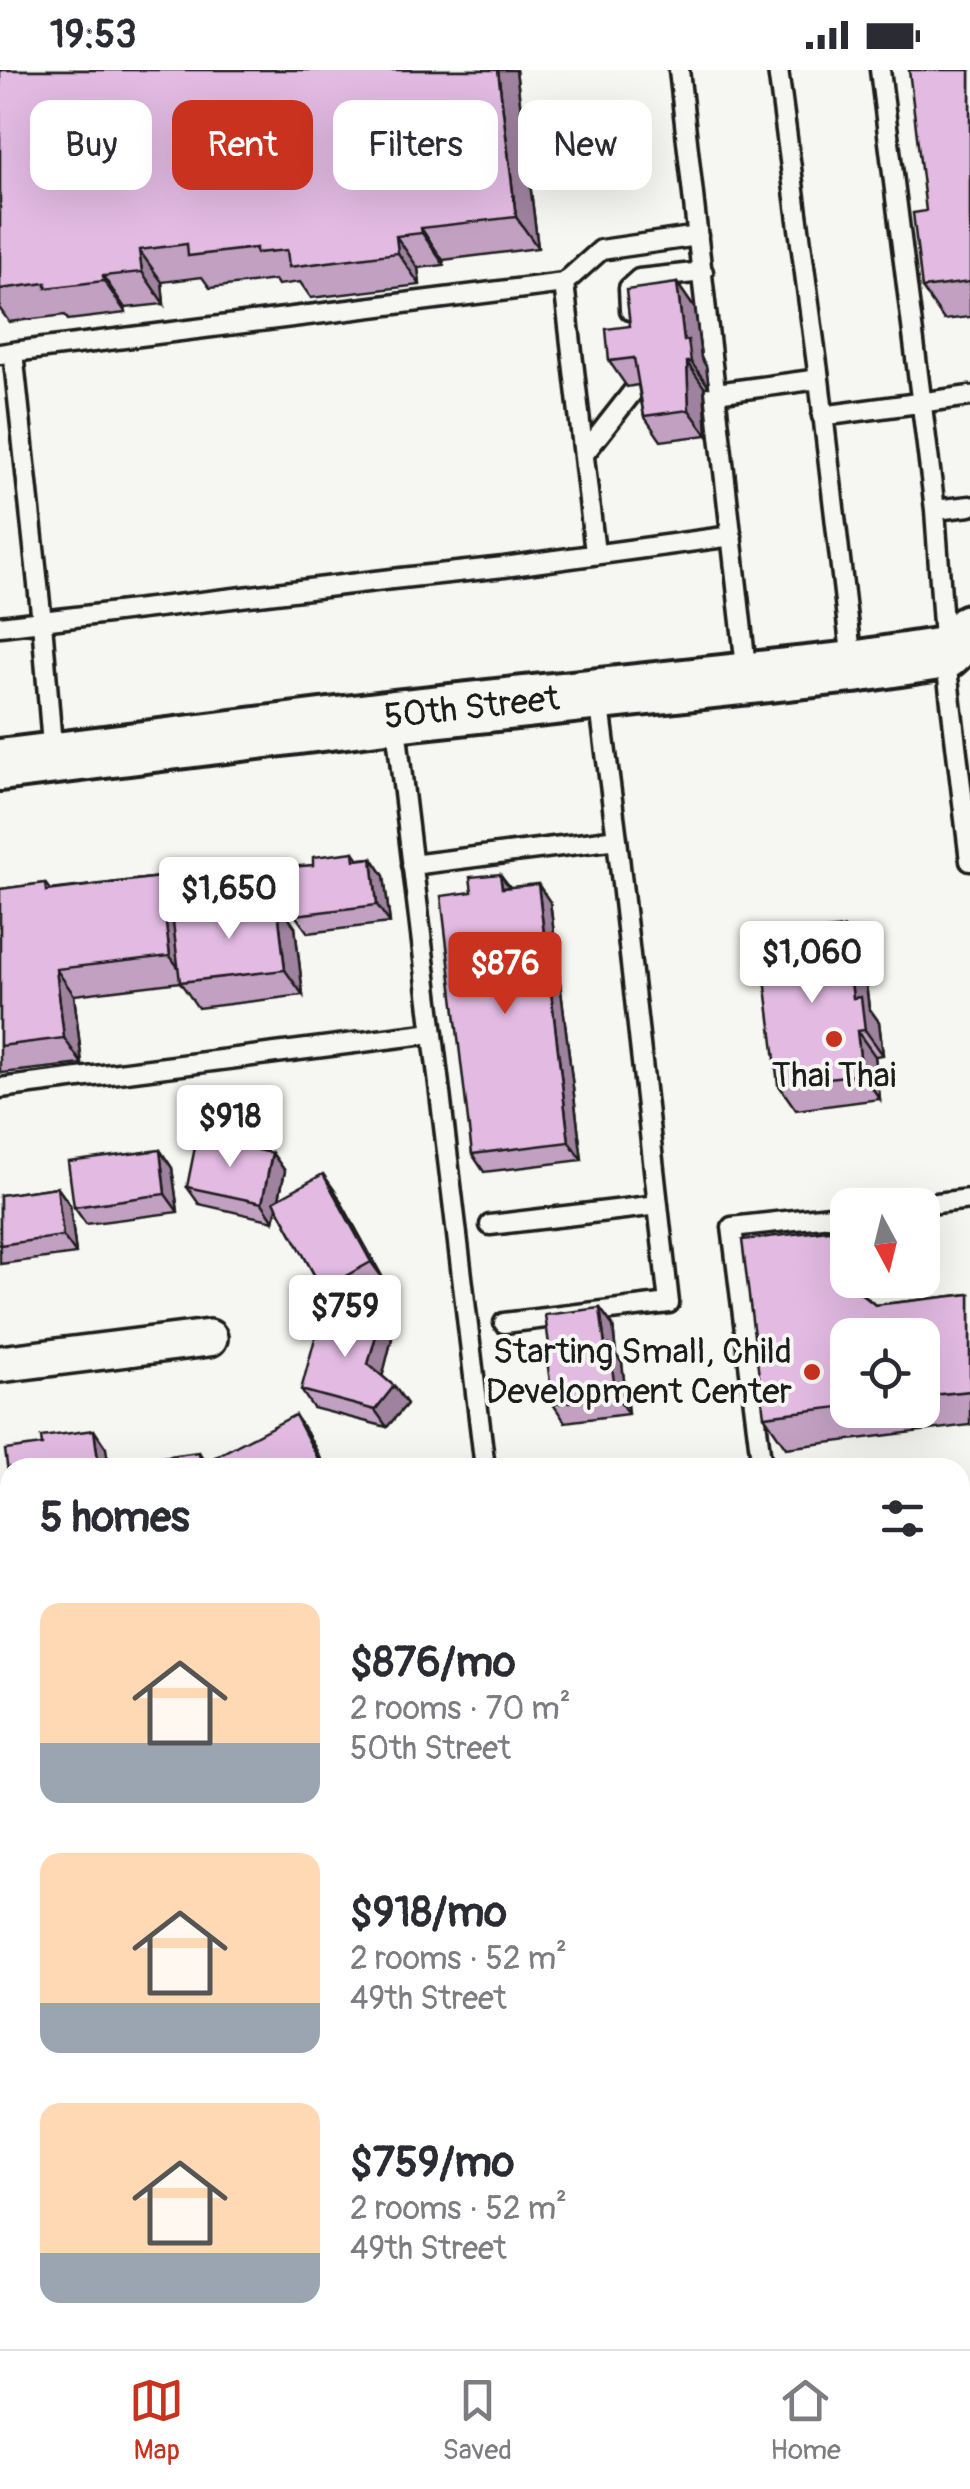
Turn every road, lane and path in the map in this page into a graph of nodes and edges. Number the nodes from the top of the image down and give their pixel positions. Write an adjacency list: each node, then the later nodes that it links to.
1 (678, 70): 4 (lane)
2 (778, 70): 9 (lane)
3 (880, 70): 13 (lane)
4 (698, 236): 5 (lane); 6 (lane)
5 (703, 272): 7 (lane); 11 (lane)
6 (564, 283): 8 (lane); 15 (lane)
7 (631, 320)
8 (6, 353): 20 (lane)
9 (819, 379): 11 (lane); 14 (lane)
10 (638, 386): 15 (lane)
11 (716, 393): 18 (lane)
12 (970, 396): 13 (lane)
13 (921, 402): 14 (lane); 17 (lane)
14 (822, 416): 23 (lane)
15 (584, 454): 19 (lane)
16 (970, 506): 17 (lane)
17 (935, 510): 22 (lane)
18 (732, 536): 19 (lane); 24 (lane)
19 (595, 553): 20 (lane)
20 (42, 622): 21 (lane); 27 (lane)
21 (0, 626)
22 (962, 650): 23 (main road, 50th Street); 30 (lane)
23 (852, 667): 24 (main road, 50th Street)
24 (747, 677): 25 (main road, 50th Street)
25 (598, 693): 26 (main road, 50th Street); 29 (lane)
26 (394, 716): 27 (main road, 50th Street); 31 (lane)
27 (53, 758): 28 (main road, 50th Street)
28 (0, 764)
29 (617, 839): 31 (lane); 36 (lane)
30 (970, 861)
31 (412, 865): 32 (lane)
32 (433, 1033): 33 (lane); 42 (lane)
33 (0, 1088)
34 (970, 1199): 35 (lane)
35 (940, 1203)
36 (658, 1205): 38 (lane); 39 (lane)
37 (830, 1216): 43 (lane)
38 (490, 1225)
39 (504, 1324)
40 (209, 1338): 41 (street)
41 (0, 1364)
42 (484, 1458)
43 (761, 1458)

